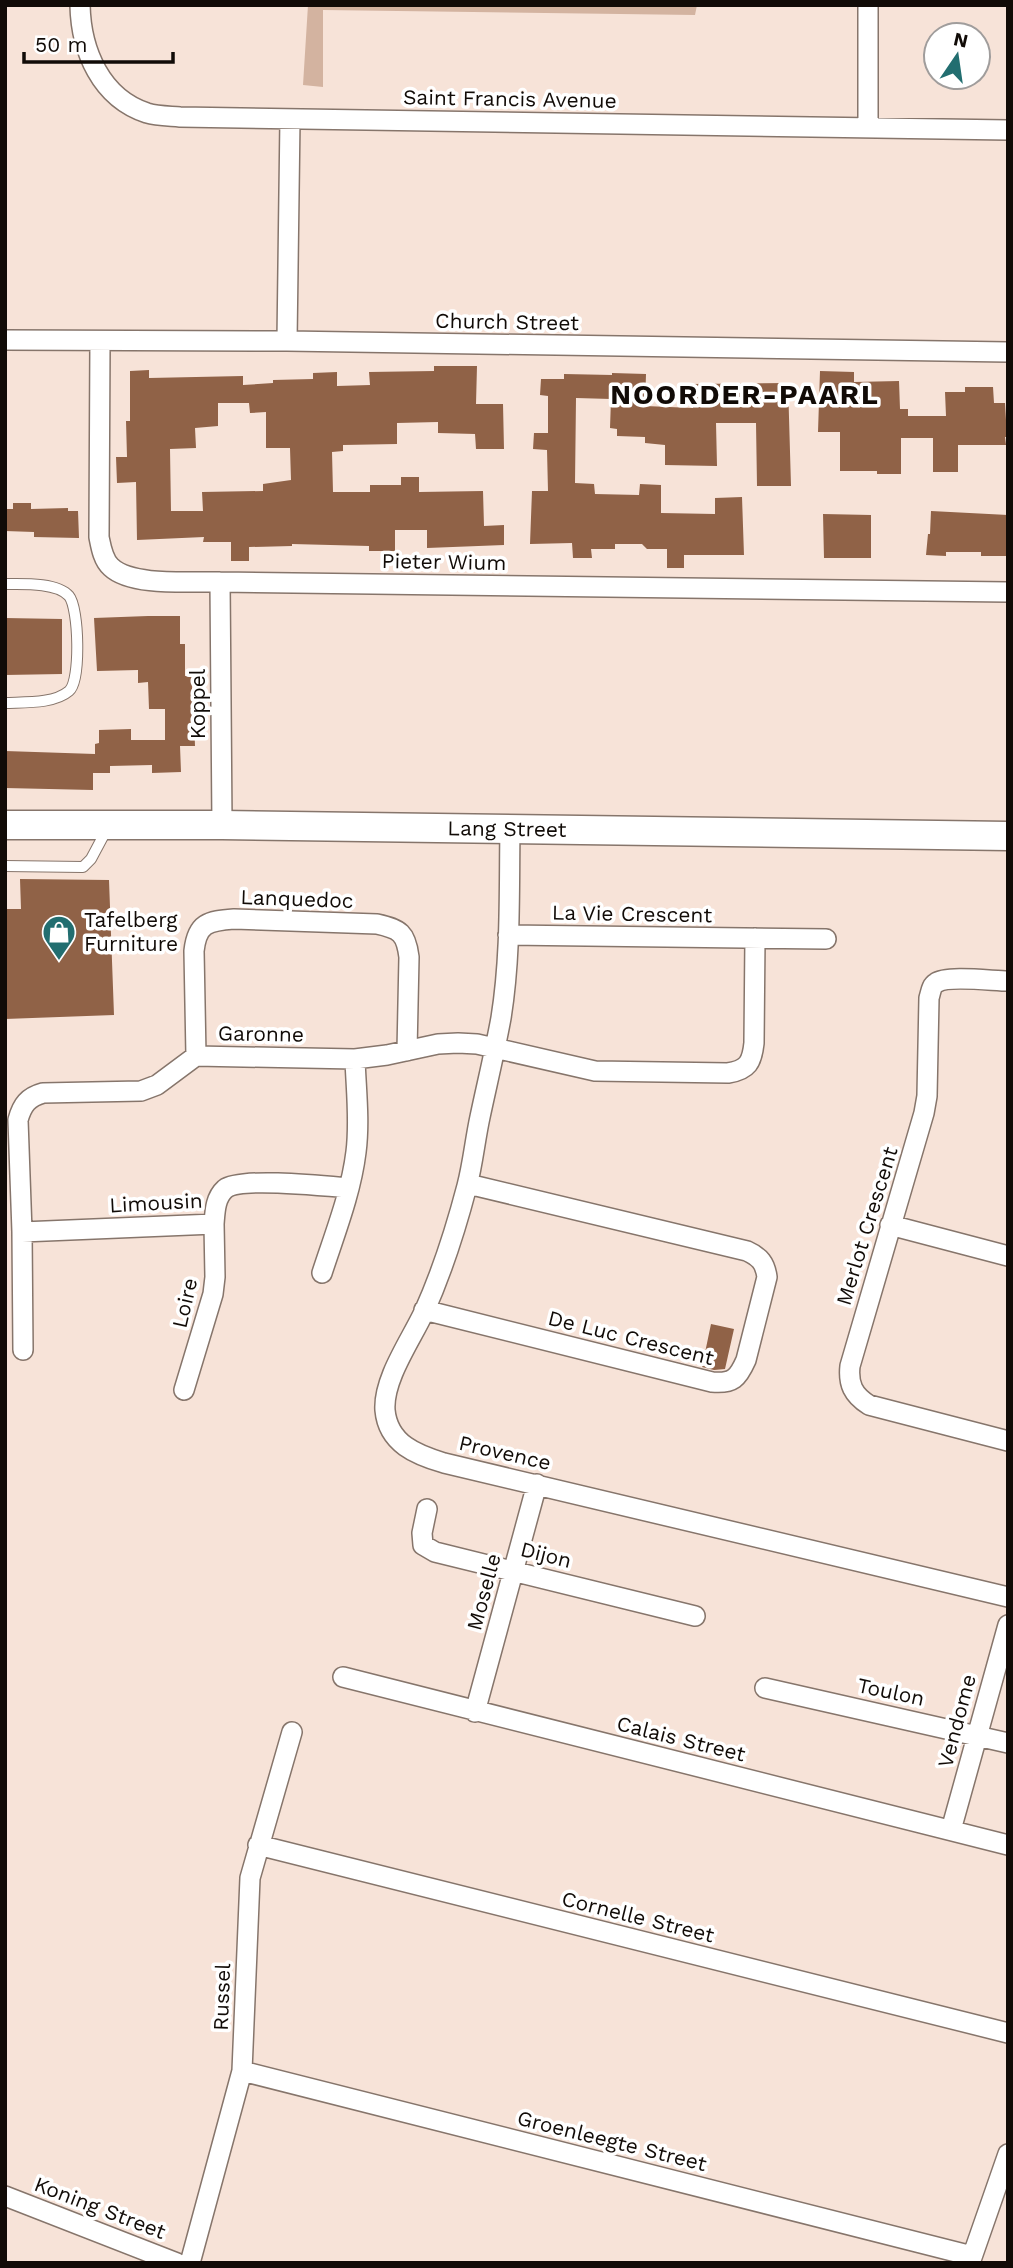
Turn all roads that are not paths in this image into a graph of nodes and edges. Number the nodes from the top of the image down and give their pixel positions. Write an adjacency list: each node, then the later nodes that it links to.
1 (80, 5): 3 (street, Saint Francis Avenue)
2 (868, 5): 4 (street)
3 (290, 118): 4 (street, Saint Francis Avenue); 8 (street)
4 (867, 128): 5 (street, Saint Francis Avenue)
5 (1008, 130)
6 (5, 340): 7 (street, Church Street)
7 (100, 341): 8 (street, Church Street); 10 (street, Pieter Wium)
8 (287, 341): 9 (street, Church Street)
9 (1008, 352)
10 (220, 582): 12 (street, Pieter Wium); 16 (street, Koppel)
11 (5, 584): 13 (lane)
12 (1008, 592)
13 (5, 703)
14 (5, 825): 15 (street, Lang Street)
15 (109, 825): 16 (street, Lang Street); 19 (lane)
16 (222, 825): 17 (street, Lang Street)
17 (510, 830): 18 (street, Lang Street); 20 (street)
18 (1008, 836)
19 (5, 866)
20 (508, 935): 21 (street, La Vie Crescent); 24 (street)
21 (755, 938): 22 (street, La Vie Crescent); 24 (street)
22 (825, 939)
23 (1008, 981): 31 (street, Merlot Crescent)
24 (495, 1049): 25 (street, Garonne); 28 (street, Provence)
25 (407, 1051): 26 (street, Lanquedoc); 27 (street, Garonne)
26 (196, 1055): 27 (street, Garonne); 32 (street, Garonne)
27 (355, 1059): 29 (street)
28 (468, 1184): 35 (street, Provence); 35 (street, De Luc Crescent)
29 (349, 1188): 30 (street, Limousin); 34 (street)
30 (214, 1224): 32 (street, Limousin); 37 (street, Loire)
31 (890, 1225): 33 (street); 38 (street, Merlot Crescent)
32 (22, 1232): 36 (street, Garonne)
33 (1008, 1256)
34 (322, 1273)
35 (424, 1310): 39 (street, Provence)
36 (23, 1350)
37 (184, 1390)
38 (1008, 1441)
39 (537, 1484): 41 (street, Moselle); 42 (street, Provence)
40 (427, 1509): 41 (street, Dijon)
41 (513, 1570): 43 (street, Dijon); 47 (street, Moselle)
42 (1008, 1597)
43 (695, 1616)
44 (1008, 1625): 49 (street, Vendome)
45 (343, 1678): 47 (street, Calais Street)
46 (765, 1688): 49 (street, Toulon)
47 (475, 1712): 51 (street, Calais Street)
48 (292, 1732): 52 (street, Russel)
49 (976, 1734): 50 (street, Toulon); 51 (street, Vendome)
50 (1008, 1743)
51 (951, 1830): 53 (street, Calais Street)
52 (258, 1845): 54 (street, Cornelle Street); 55 (street, Russel)
53 (1008, 1845)
54 (1008, 2033)
55 (242, 2071): 58 (street, Groenleegte Street); 60 (street, Russel)
56 (1008, 2154): 58 (street)
57 (5, 2196): 59 (street, Koning Street)
58 (971, 2259)
59 (177, 2263)
60 (190, 2263)

